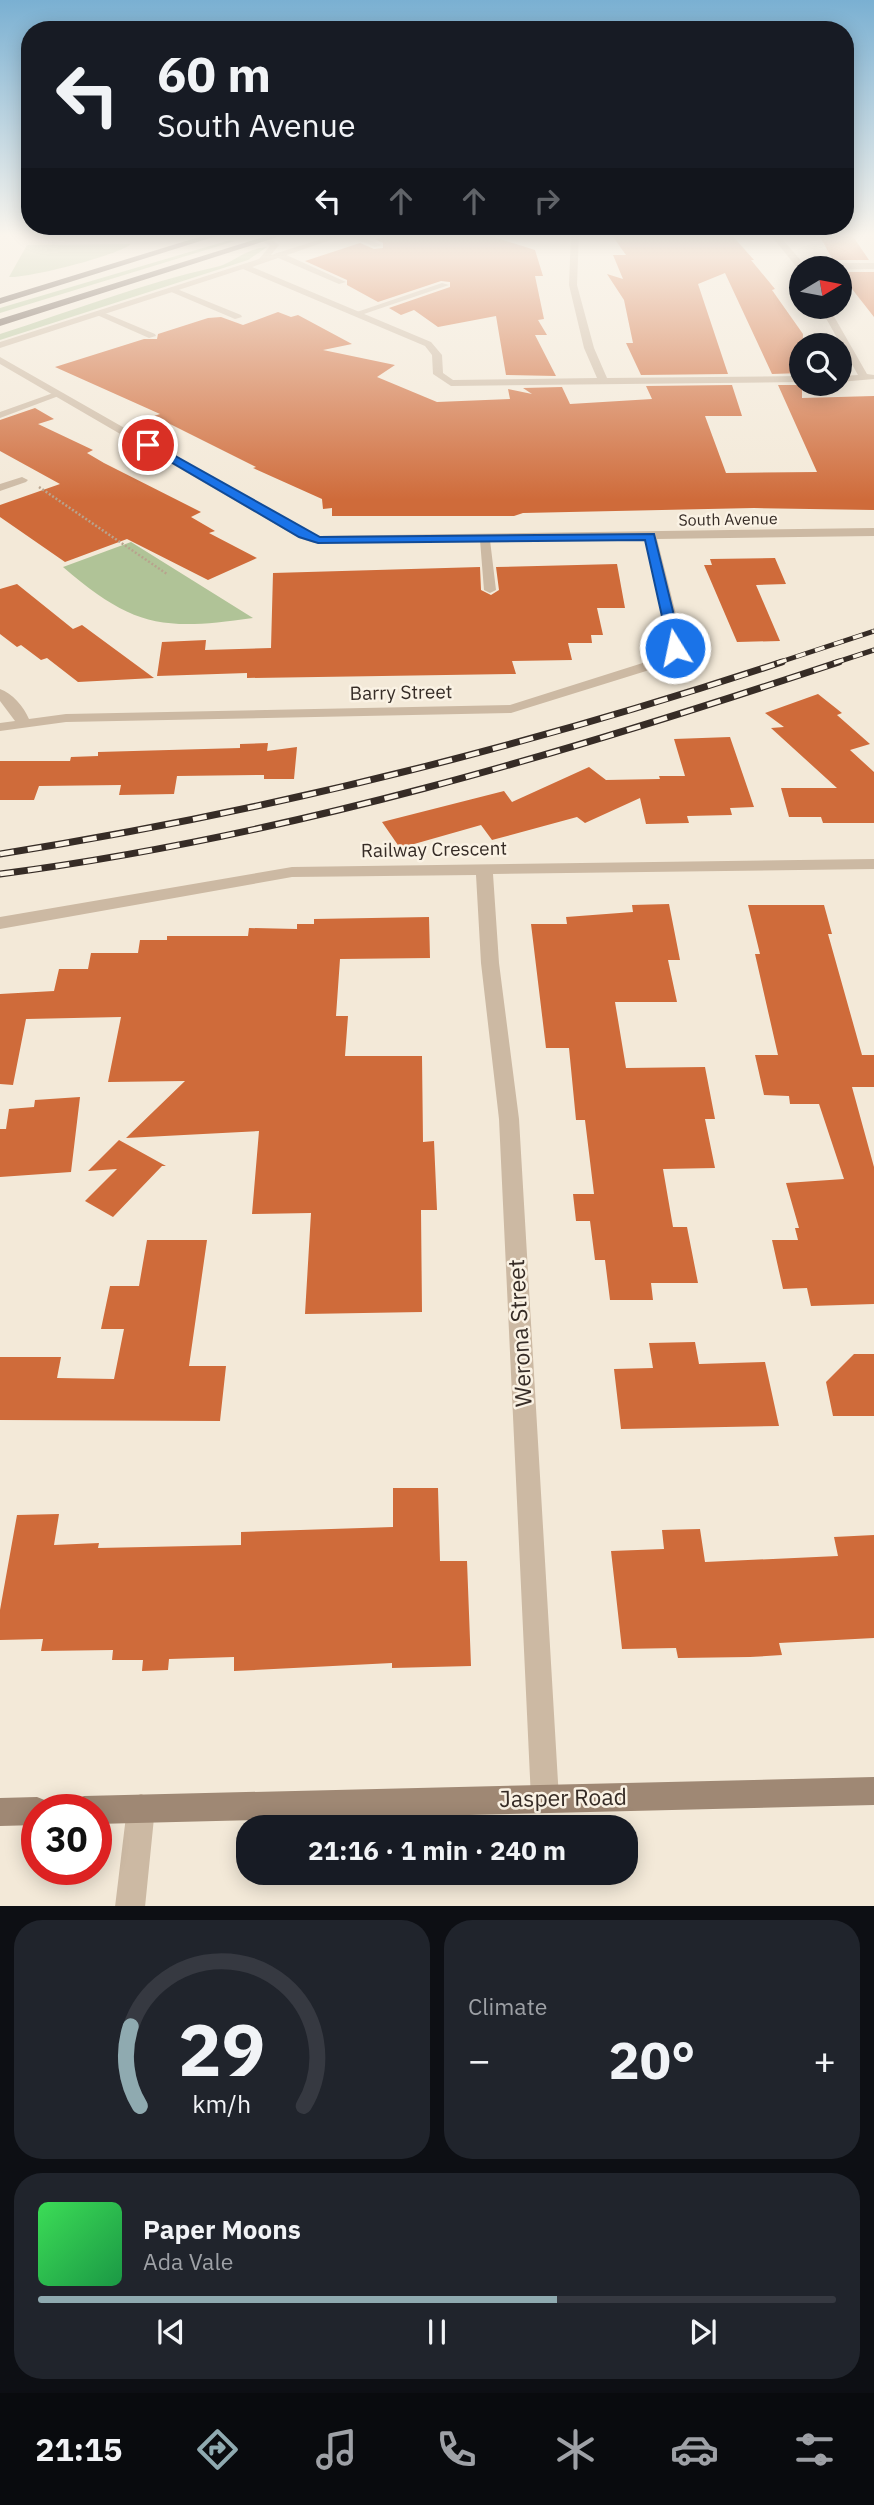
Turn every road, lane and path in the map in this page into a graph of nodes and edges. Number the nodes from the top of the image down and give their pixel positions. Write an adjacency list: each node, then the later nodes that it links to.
1 (72, 322): 7 (street)
2 (120, 322): 6 (lane)
3 (374, 322): 12 (street)
4 (582, 322): 8 (street)
5 (833, 322): 10 (street)
6 (152, 336)
7 (0, 345)
8 (589, 348): 12 (street); 13 (street)
9 (0, 360): 14 (street, South Avenue)
10 (869, 377)
11 (789, 380): 13 (street)
12 (591, 382): 13 (street)
13 (604, 382)
14 (60, 394): 15 (lane); 20 (street, South Avenue)
15 (0, 415)
16 (22, 480): 17 (street); 21 (path)
17 (0, 488)
18 (874, 532): 19 (street, South Avenue)
19 (650, 536): 20 (street, South Avenue); 24 (street, Barry Street)
20 (485, 540): 22 (lane)
21 (167, 574)
22 (490, 590)
23 (0, 693): 24 (street)
24 (24, 724): 25 (street, Barry Street)
25 (0, 727)
26 (874, 864): 27 (street, Railway Crescent)
27 (484, 869): 28 (street, Railway Crescent); 30 (street, Werona Street)
28 (0, 923)
29 (874, 1791): 30 (main road, Jasper Road)
30 (545, 1799): 31 (main road, Jasper Road)
31 (141, 1808): 32 (main road, Jasper Road); 35 (street)
32 (112, 1809)
33 (21, 1811): 34 (main road)
34 (0, 1812)
35 (130, 1906)

